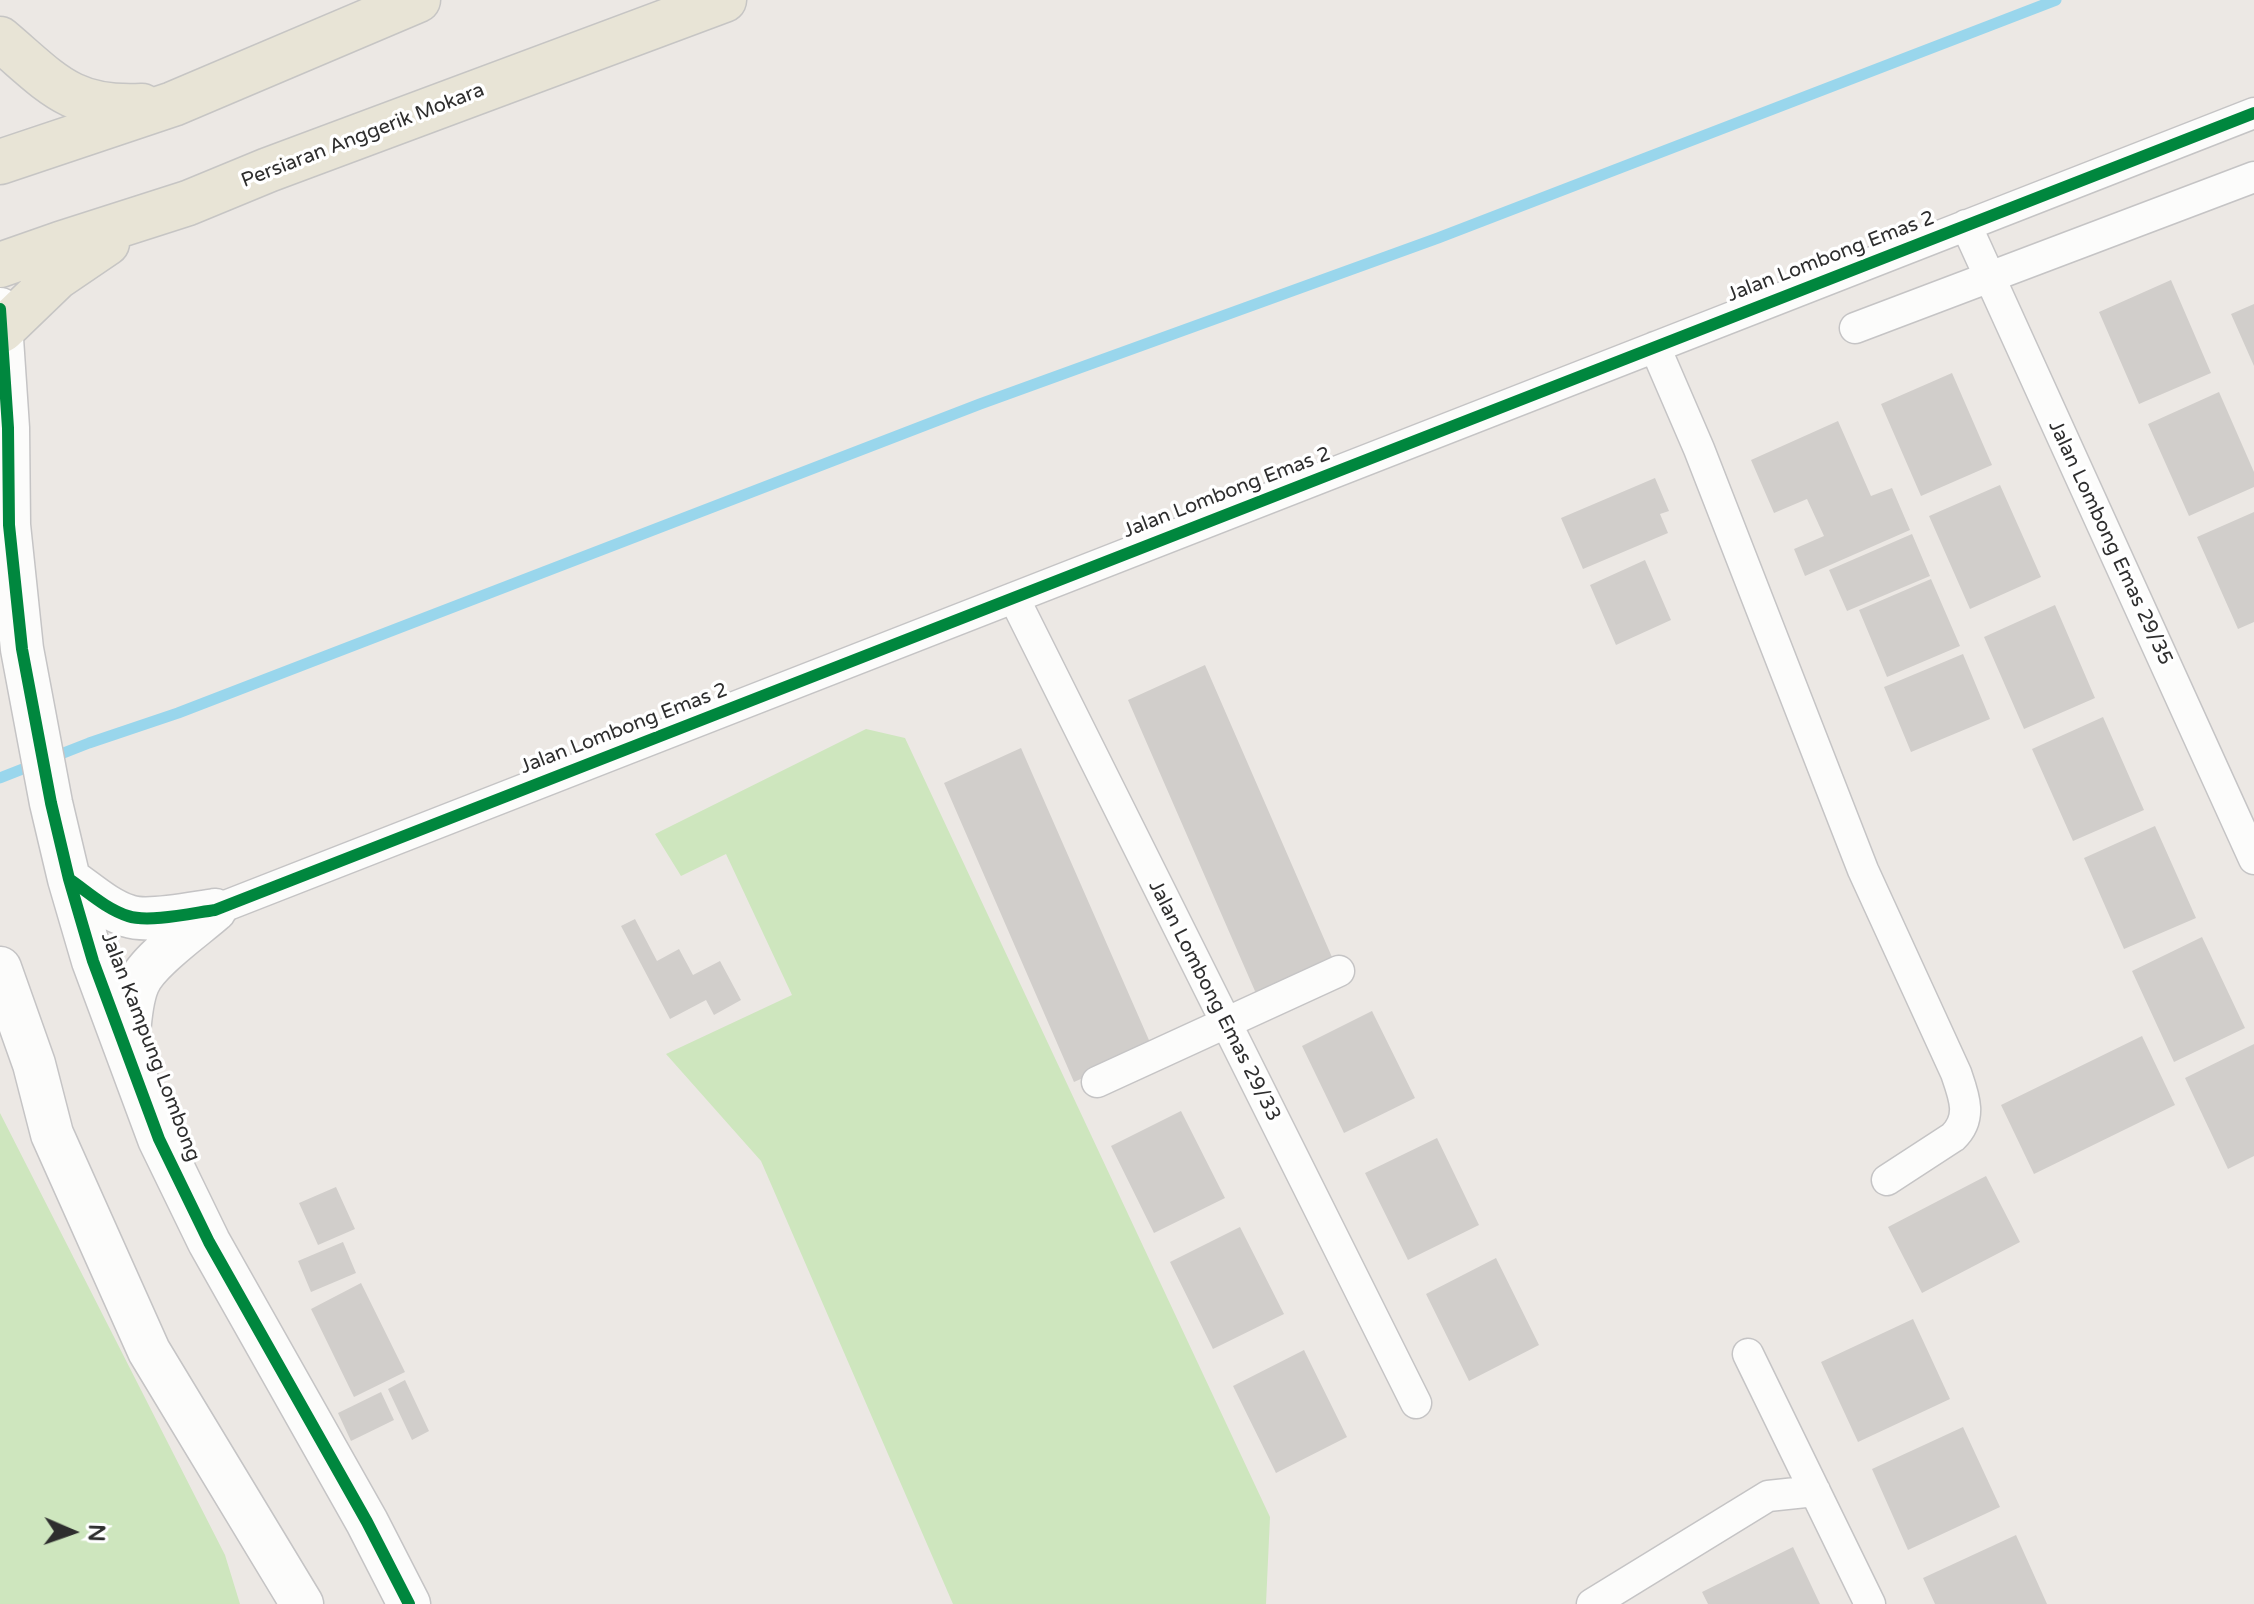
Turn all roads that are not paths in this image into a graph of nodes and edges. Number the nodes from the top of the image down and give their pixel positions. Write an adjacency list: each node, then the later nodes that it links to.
1 (418, 0): 4 (main road)
2 (724, 0): 8 (main road, Persiaran Anggerik Mokara)
3 (0, 39): 4 (main road)
4 (173, 104): 6 (main road)
5 (2254, 113): 9 (street, Jalan Lombong Emas 2)
6 (0, 162)
7 (2254, 177): 11 (street)
8 (188, 203): 10 (main road, Persiaran Anggerik Mokara); 12 (main road)
9 (1966, 225): 11 (street, Jalan Lombong Emas 29/35); 14 (street, Jalan Lombong Emas 2)
10 (0, 265)
11 (1989, 278): 13 (street); 16 (street, Jalan Lombong Emas 29/35)
12 (1, 320): 17 (street, Jalan Kampung Lombong)
13 (1855, 328)
14 (1655, 347): 15 (street, Jalan Lombong Emas 2); 25 (street)
15 (1014, 598): 18 (street, Jalan Lombong Emas 2); 21 (street, Jalan Lombong Emas 29/33)
16 (2254, 859)
17 (69, 879): 18 (street); 23 (street, Jalan Kampung Lombong)
18 (215, 910): 23 (street)
19 (0, 968): 22 (street)
20 (1339, 971): 21 (street)
21 (1225, 1023): 24 (street); 27 (street, Jalan Lombong Emas 29/33)
22 (17, 1055): 29 (street)
23 (127, 1055): 30 (street, Jalan Kampung Lombong)
24 (1097, 1082)
25 (1887, 1180)
26 (1748, 1354): 28 (street)
27 (1416, 1403)
28 (1815, 1491): 31 (street); 32 (street)
29 (302, 1604)
30 (409, 1604)
31 (1592, 1604)
32 (1870, 1604)

